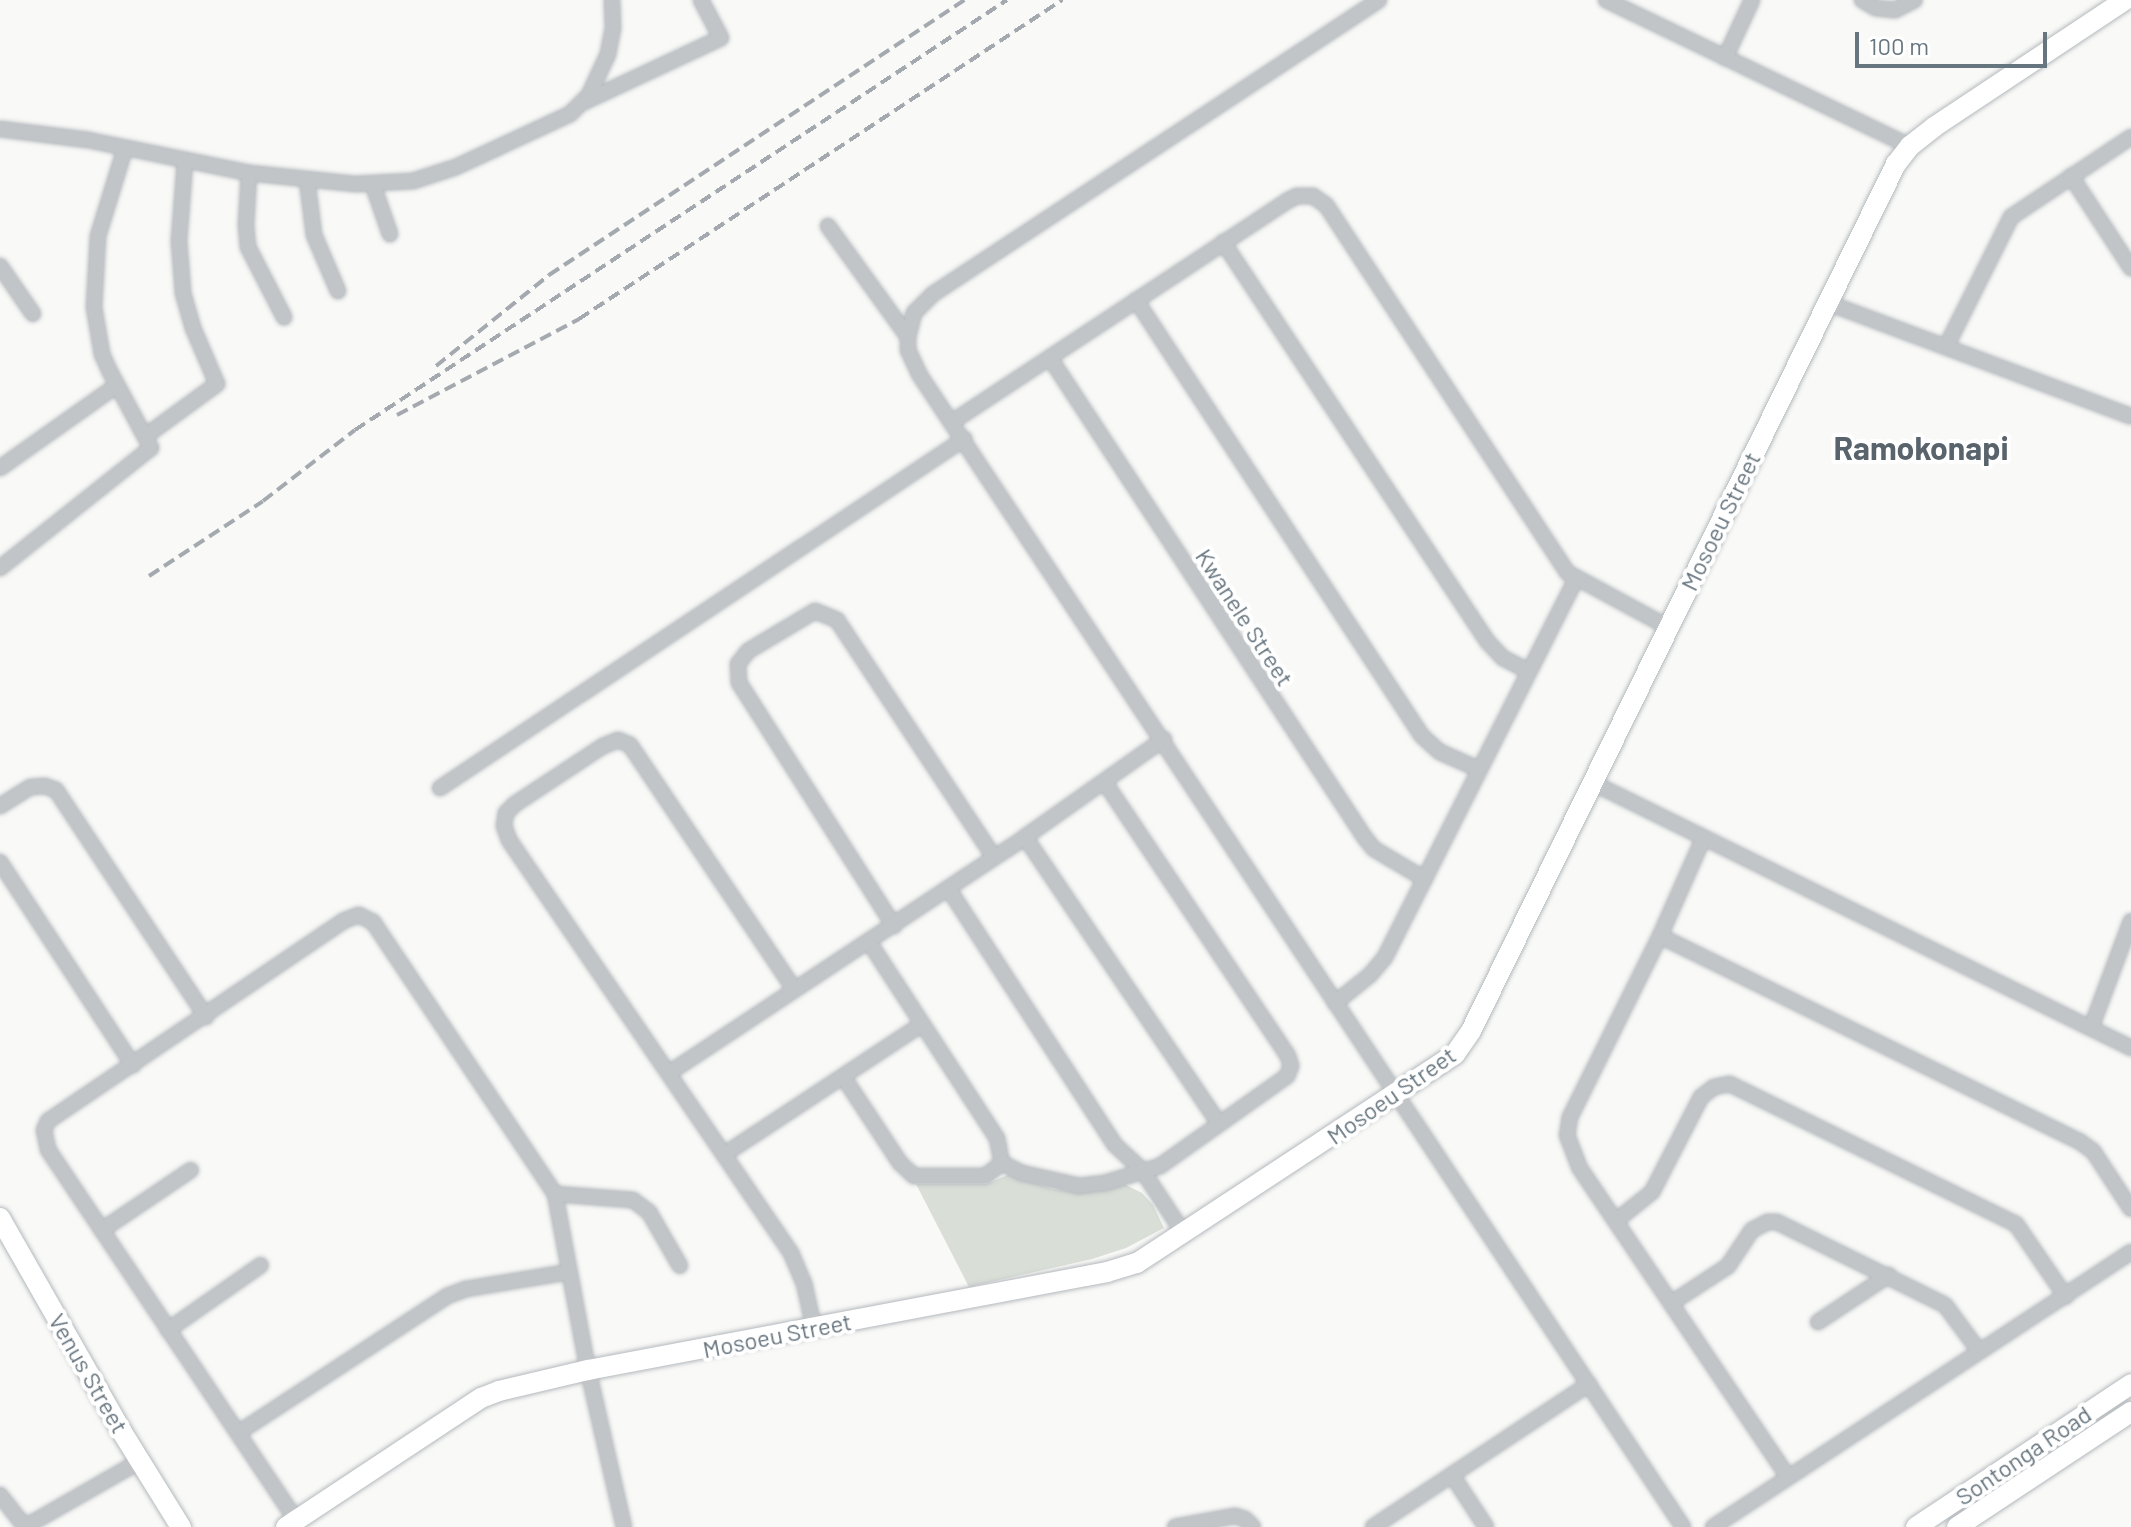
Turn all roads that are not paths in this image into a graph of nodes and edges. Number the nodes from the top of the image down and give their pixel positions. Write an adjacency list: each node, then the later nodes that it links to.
1 (612, 0): 11 (street)
2 (701, 0): 11 (street)
3 (1379, 0): 31 (street)
4 (1606, 0): 9 (street)
5 (1752, 0): 10 (street)
6 (1862, 0): 7 (street)
7 (1915, 0)
8 (2125, 0): 14 (street, Mosoeu Street)
9 (1635, 6): 10 (street)
10 (1725, 58): 14 (street)
11 (580, 104): 20 (street)
12 (0, 129): 15 (street)
13 (2131, 137): 18 (street)
14 (1910, 146): 28 (street, Mosoeu Street)
15 (125, 148): 16 (street); 34 (street)
16 (185, 161): 17 (street); 37 (street)
17 (249, 173): 19 (street); 30 (street)
18 (2071, 176): 25 (street); 32 (street)
19 (307, 180): 20 (street); 26 (street)
20 (373, 185): 22 (street)
21 (828, 226): 31 (street)
22 (390, 234)
23 (1223, 242): 27 (street); 41 (street); 43 (street)
24 (0, 266): 29 (street)
25 (2131, 268)
26 (338, 291)
27 (1136, 300): 33 (street); 45 (street)
28 (1828, 303): 32 (street); 42 (street, Mosoeu Street)
29 (33, 314)
30 (284, 317)
31 (908, 337): 36 (street)
32 (1946, 347): 35 (street)
33 (1050, 358): 36 (street); 54 (street, Kwanele Street)
34 (116, 386): 37 (street); 39 (street)
35 (2131, 416)
36 (952, 422): 38 (street)
37 (147, 435): 40 (street)
38 (964, 439): 44 (street); 48 (street)
39 (0, 468)
40 (0, 568)
41 (1576, 579): 42 (street); 43 (street)
42 (1668, 627): 47 (street, Mosoeu Street)
43 (1528, 671): 45 (street)
44 (1164, 739): 46 (street); 61 (street)
45 (1478, 769): 54 (street)
46 (1105, 783): 50 (street); 70 (street)
47 (1593, 783): 51 (street); 69 (street, Mosoeu Street)
48 (440, 788)
49 (0, 806): 62 (street)
50 (1025, 837): 52 (street); 70 (street)
51 (1703, 839): 58 (street); 64 (street)
52 (994, 857): 55 (street); 57 (street)
53 (0, 862): 66 (street)
54 (1425, 879): 61 (street)
55 (948, 888): 57 (street); 74 (street)
56 (2131, 921): 64 (street)
57 (894, 926): 59 (street)
58 (1660, 936): 76 (street); 78 (street)
59 (869, 942): 60 (street); 63 (street)
60 (794, 989): 67 (street); 67 (street)
61 (1335, 1003): 69 (street)
62 (206, 1017): 66 (street); 75 (street)
63 (921, 1025): 68 (street); 72 (street)
64 (2091, 1028): 65 (street)
65 (2131, 1048)
66 (133, 1065): 79 (street)
67 (669, 1073): 71 (street)
68 (844, 1078): 71 (street); 72 (street)
69 (1396, 1094): 80 (street, Mosoeu Street); 93 (street)
70 (1219, 1124): 74 (street)
71 (725, 1154): 89 (street)
72 (1002, 1163): 74 (street)
73 (191, 1170): 79 (street)
74 (1142, 1170): 80 (street)
75 (555, 1194): 83 (street); 84 (street)
76 (2131, 1209)
77 (0, 1218): 97 (street, Venus Street)
78 (1617, 1220): 86 (street); 87 (street)
79 (102, 1230): 90 (street)
80 (1184, 1234): 89 (street, Mosoeu Street)
81 (2131, 1252): 86 (street)
82 (261, 1265): 90 (street)
83 (680, 1266)
84 (569, 1272): 92 (street); 96 (street)
85 (1889, 1275): 87 (street); 88 (street); 91 (street)
86 (2066, 1297): 91 (street)
87 (1673, 1302): 99 (street)
88 (1818, 1322)
89 (814, 1328): 92 (street, Mosoeu Street)
90 (168, 1330): 96 (street)
91 (1979, 1351): 99 (street)
92 (588, 1370): 101 (street, Mosoeu Street); 103 (street)
93 (1589, 1384): 98 (street); 108 (street)
94 (2128, 1391): 110 (street, Sontonga Road)
95 (2131, 1412): 111 (street, Sontonga Road)
96 (238, 1433): 101 (street)
97 (140, 1461): 100 (street); 102 (street, Venus Street)
98 (1452, 1475): 106 (street); 107 (street)
99 (1788, 1477): 109 (street)
100 (0, 1495)
101 (291, 1524)
102 (181, 1527)
103 (624, 1527)
104 (1175, 1527): 105 (street)
105 (1253, 1527)
106 (1373, 1527)
107 (1486, 1527)
108 (1683, 1527)
109 (1713, 1527)
110 (1916, 1527)
111 (1957, 1527)

